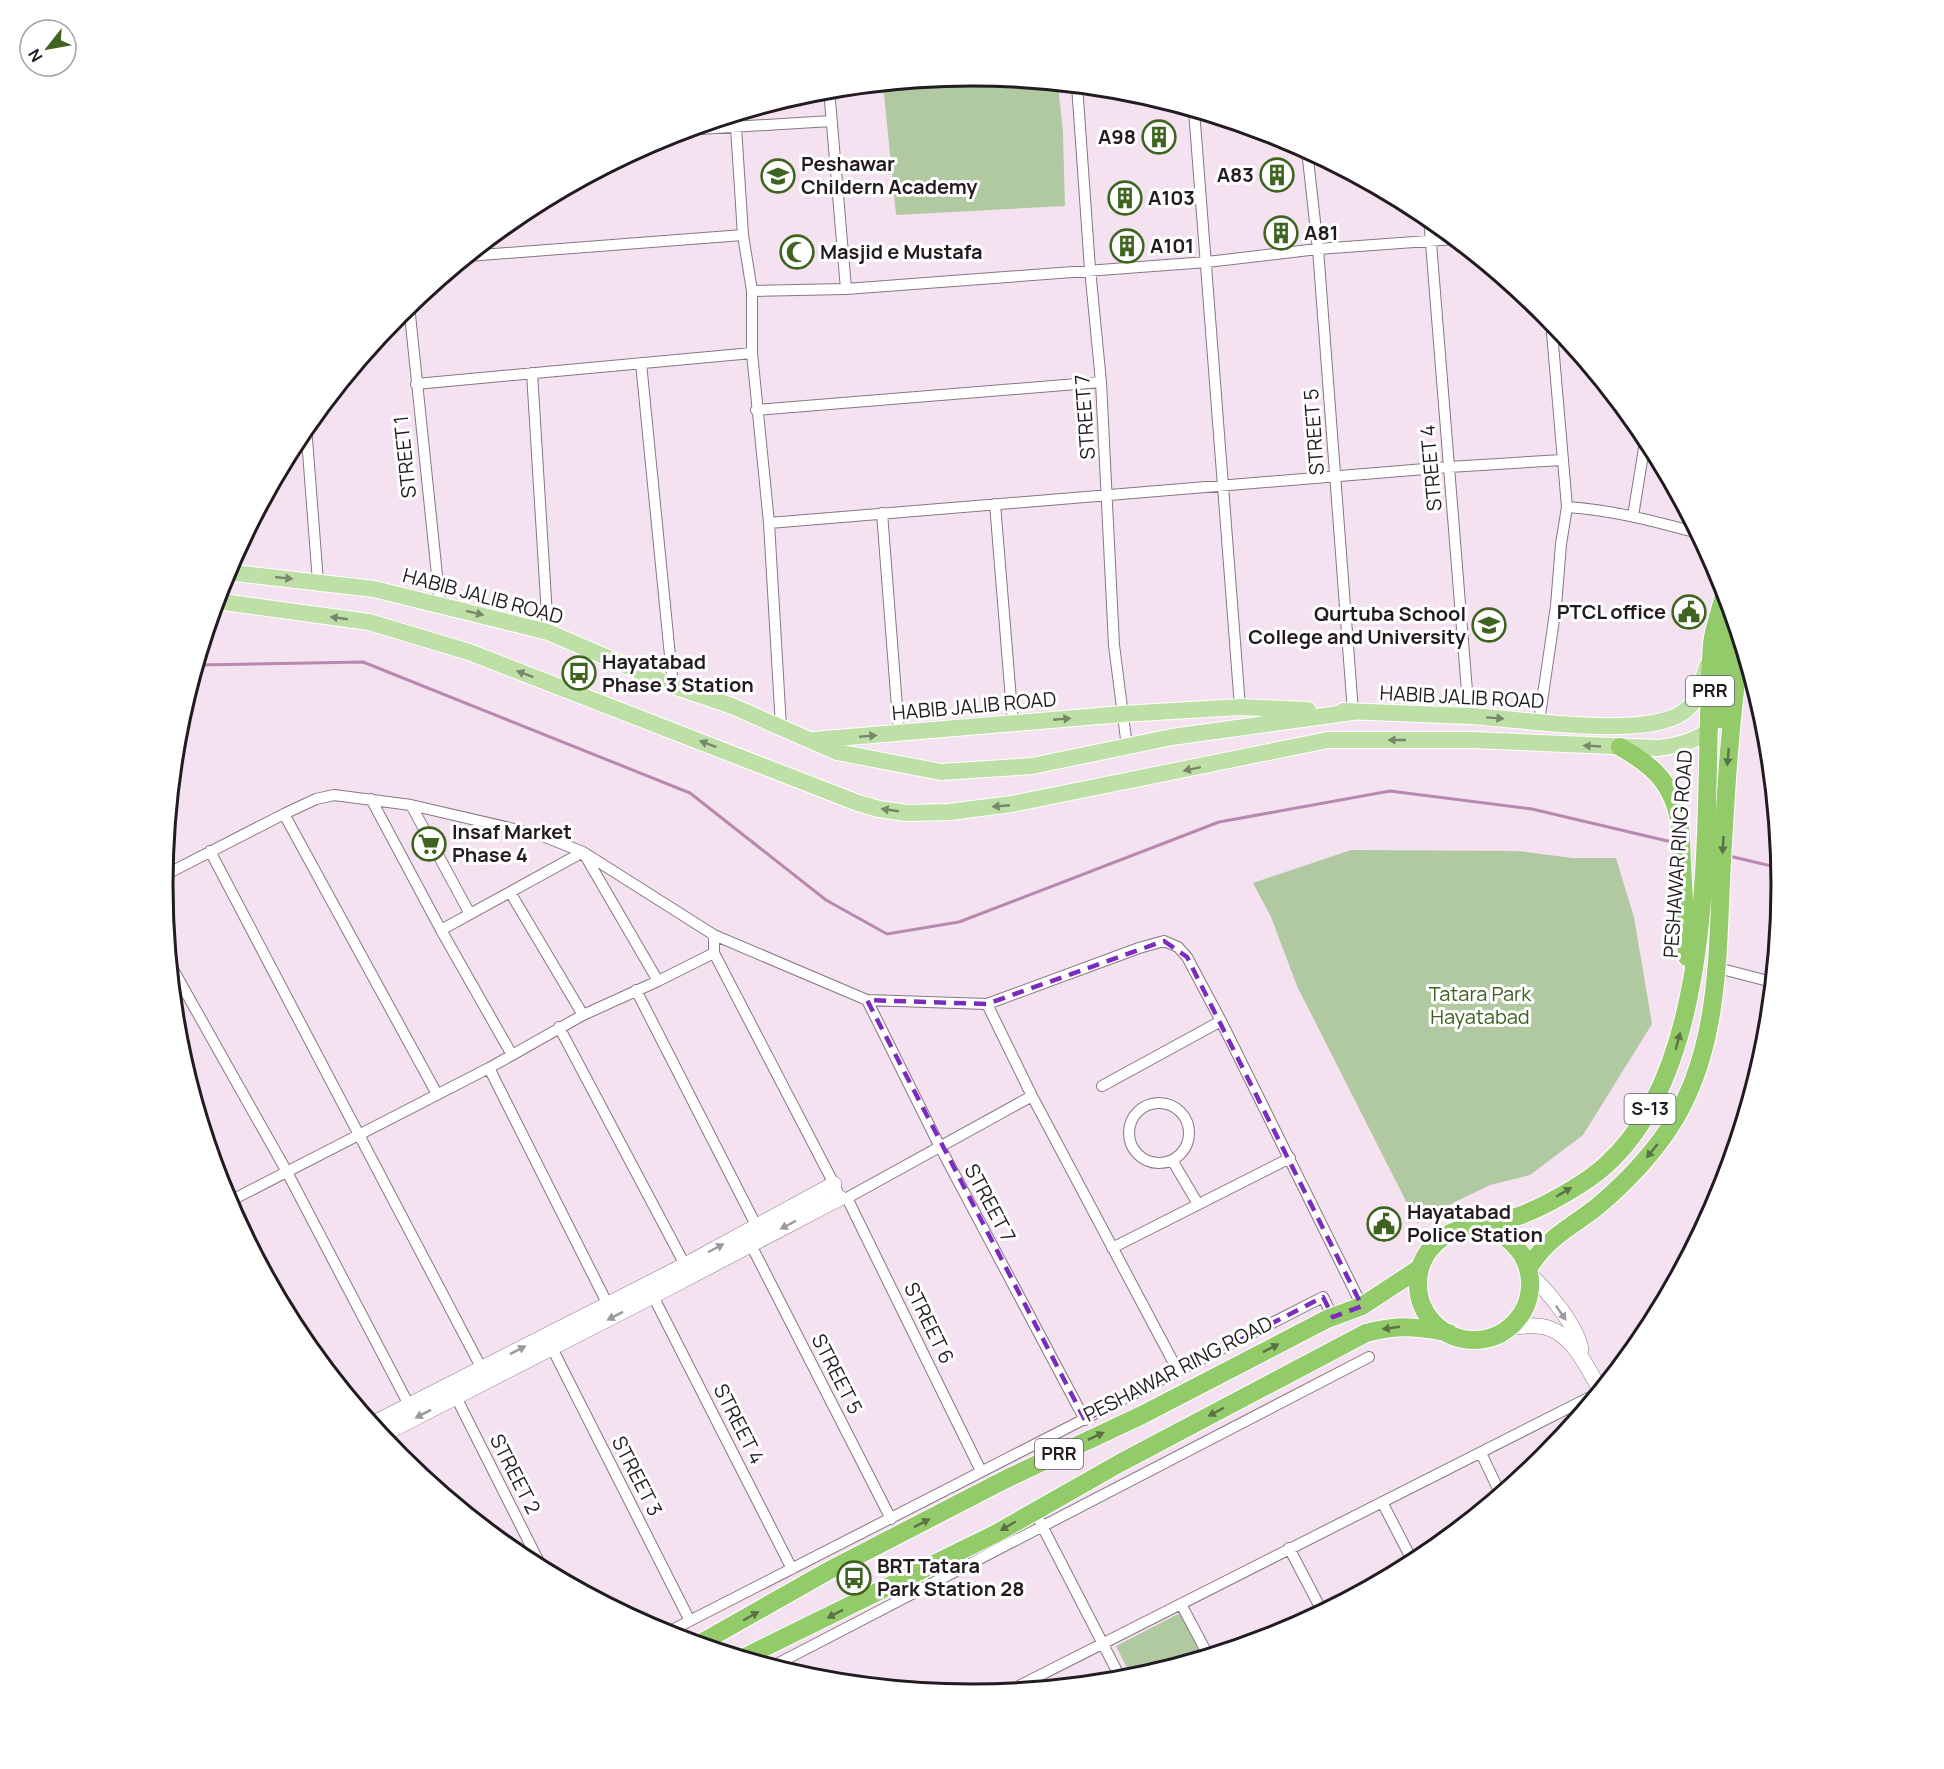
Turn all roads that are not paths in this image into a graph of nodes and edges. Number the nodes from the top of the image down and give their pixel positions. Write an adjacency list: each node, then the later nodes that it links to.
1 (1078, 92): 15 (street, STREET 7)
2 (830, 99): 4 (street)
3 (1195, 118): 14 (street)
4 (831, 121): 5 (street); 16 (street)
5 (736, 127): 6 (street); 9 (street)
6 (714, 128)
7 (1309, 161): 12 (street, STREET 5)
8 (1430, 230): 11 (street, STREET 4)
9 (743, 235): 13 (street); 17 (street)
10 (1443, 240): 11 (street)
11 (1431, 241): 12 (street); 29 (street, STREET 4)
12 (1318, 249): 14 (street); 30 (street, STREET 5)
13 (481, 255)
14 (1207, 262): 15 (street); 31 (street)
15 (1090, 269): 16 (street); 23 (street, STREET 7)
16 (846, 289): 17 (street)
17 (752, 291): 20 (street)
18 (410, 317): 24 (street, STREET 1)
19 (1552, 336): 28 (street)
20 (752, 353): 21 (street); 25 (street)
21 (641, 363): 22 (street); 48 (street)
22 (532, 374): 24 (street); 44 (street)
23 (1101, 382): 25 (street); 32 (street, STREET 7)
24 (416, 384): 42 (street, STREET 1)
25 (756, 410): 37 (street)
26 (307, 442): 40 (street)
27 (1643, 453): 36 (street)
28 (1562, 460): 29 (street); 34 (street)
29 (1449, 467): 30 (street); 52 (street, STREET 4)
30 (1336, 477): 31 (street); 50 (street, STREET 5)
31 (1225, 487): 32 (street); 49 (street)
32 (1108, 495): 33 (street); 51 (street, STREET 7)
33 (995, 504): 35 (street); 55 (street)
34 (1567, 507): 36 (street); 54 (street)
35 (882, 513): 37 (street); 58 (street)
36 (1633, 516): 38 (street)
37 (769, 523): 56 (street)
38 (1689, 531)
39 (237, 573): 40 (main road, HABIB JALIB ROAD, one-way to 40)
40 (318, 582): 42 (main road, HABIB JALIB ROAD)
41 (225, 602): 60 (main road, one-way to 41)
42 (440, 604): 44 (main road, HABIB JALIB ROAD, one-way to 44)
43 (1721, 607): 46 (highway, PESHAWAR RING ROAD / PRR)
44 (548, 632): 48 (main road, HABIB JALIB ROAD)
45 (1731, 636): 57 (highway)
46 (1712, 653): 54 (main road, HABIB JALIB ROAD); 57 (highway, PESHAWAR RING ROAD / PRR)
47 (1739, 662): 70 (highway, PESHAWAR RING ROAD / PRR, one-way to 70)
48 (673, 686): 56 (main road, HABIB JALIB ROAD)
49 (1240, 707): 50 (main road, HABIB JALIB ROAD); 51 (main road, HABIB JALIB ROAD)
50 (1353, 712): 52 (main road, HABIB JALIB ROAD); 53 (main road)
51 (1122, 714): 55 (main road, HABIB JALIB ROAD, one-way to 51); 61 (street, STREET 7)
52 (1470, 716): 54 (main road, HABIB JALIB ROAD, one-way to 54)
53 (1304, 718): 60 (main road); 61 (main road)
54 (1539, 722)
55 (1013, 724): 58 (main road, HABIB JALIB ROAD)
56 (781, 727): 59 (main road, HABIB JALIB ROAD)
57 (1710, 730): 62 (main road); 70 (highway, PESHAWAR RING ROAD / PRR)
58 (899, 733): 59 (main road, HABIB JALIB ROAD, one-way to 58)
59 (809, 740): 61 (main road)
60 (1311, 744): 62 (main road, one-way to 60)
61 (1127, 747)
62 (1620, 747): 70 (highway)
63 (371, 799): 64 (street); 65 (street); 72 (street)
64 (411, 805): 67 (street); 71 (street)
65 (284, 814): 66 (street); 88 (street)
66 (210, 851): 68 (street); 90 (street)
67 (583, 852): 69 (street); 73 (street); 78 (street)
68 (174, 870)
69 (510, 892): 71 (street); 82 (street)
70 (1702, 896): 75 (highway, PESHAWAR RING ROAD / S-13); 99 (highway, PESHAWAR RING ROAD / S-13, one-way to 70)
71 (470, 914): 72 (street)
72 (441, 930): 85 (street)
73 (714, 935): 74 (street); 80 (street)
74 (714, 953): 78 (street); 95 (street, STREET 6)
75 (1718, 968): 76 (street); 104 (highway, PESHAWAR RING ROAD / S-13, one-way to 104)
76 (1765, 980)
77 (179, 981): 94 (street)
78 (658, 981): 79 (street)
79 (636, 990): 82 (street); 98 (street)
80 (867, 1000): 81 (street); 91 (street, STREET 7)
81 (987, 1004): 83 (street); 89 (street)
82 (583, 1015): 84 (street)
83 (1221, 1022): 87 (street); 92 (street)
84 (559, 1028): 85 (street); 102 (street)
85 (512, 1055): 86 (street)
86 (489, 1068): 88 (street); 106 (street)
87 (1102, 1086)
88 (437, 1094): 90 (street)
89 (1032, 1096): 91 (street); 101 (street)
90 (358, 1135): 94 (street); 115 (street)
91 (940, 1147): 95 (street); 122 (street, STREET 7)
92 (1290, 1158): 97 (street); 107 (street)
93 (1172, 1160): 93 (street); 97 (street)
94 (287, 1172): 96 (street); 120 (street)
95 (840, 1193): 98 (street); 100 (street, one-way to 100); 125 (street, STREET 6)
96 (237, 1197)
97 (1198, 1204): 101 (street)
98 (757, 1227): 102 (street, one-way to 98)
99 (1471, 1228): 103 (highway); 104 (highway)
100 (751, 1245): 105 (street); 129 (street, STREET 5)
101 (1112, 1248): 116 (street)
102 (685, 1265): 106 (street)
103 (1420, 1268): 107 (highway, PESHAWAR RING ROAD / PRR); 111 (highway)
104 (1529, 1272): 110 (highway); 113 (street, one-way to 113)
105 (653, 1296): 109 (street, one-way to 109); 133 (street, STREET 4)
106 (608, 1305): 109 (street)
107 (1362, 1306): 108 (highway, PESHAWAR RING ROAD / PRR)
108 (1333, 1317): 116 (street); 138 (highway, PESHAWAR RING ROAD / PRR, one-way to 108)
109 (587, 1322): 112 (street); 115 (street, one-way to 109)
110 (1509, 1328): 111 (highway); 113 (street)
111 (1449, 1333): 128 (highway, PRR, one-way to 128)
112 (552, 1348): 118 (street); 136 (street, STREET 3)
113 (1582, 1356): 117 (street)
114 (1369, 1357): 128 (street)
115 (482, 1369): 120 (street)
116 (1178, 1371): 122 (street)
117 (1596, 1383)
118 (456, 1397): 123 (street, one-way to 123); 131 (street, STREET 2)
119 (1580, 1402): 124 (street)
120 (409, 1405): 121 (street)
121 (380, 1420)
122 (1085, 1420): 125 (street)
123 (390, 1431)
124 (1481, 1453): 126 (street); 127 (street)
125 (981, 1471): 129 (street)
126 (1497, 1487)
127 (1382, 1502): 130 (street); 132 (street)
128 (1038, 1518): 139 (street); 141 (highway, PRR, one-way to 141); 142 (street)
129 (891, 1519): 133 (street)
130 (1289, 1548): 134 (street); 135 (street)
131 (534, 1553)
132 (1409, 1554)
133 (792, 1569): 136 (street)
134 (1181, 1604): 139 (street); 140 (street)
135 (1318, 1604)
136 (690, 1621): 137 (street)
137 (678, 1627)
138 (709, 1639)
139 (1103, 1644): 143 (street); 144 (street)
140 (1204, 1648)
141 (755, 1653)
142 (784, 1660)
143 (1116, 1670)
144 (1028, 1682)

